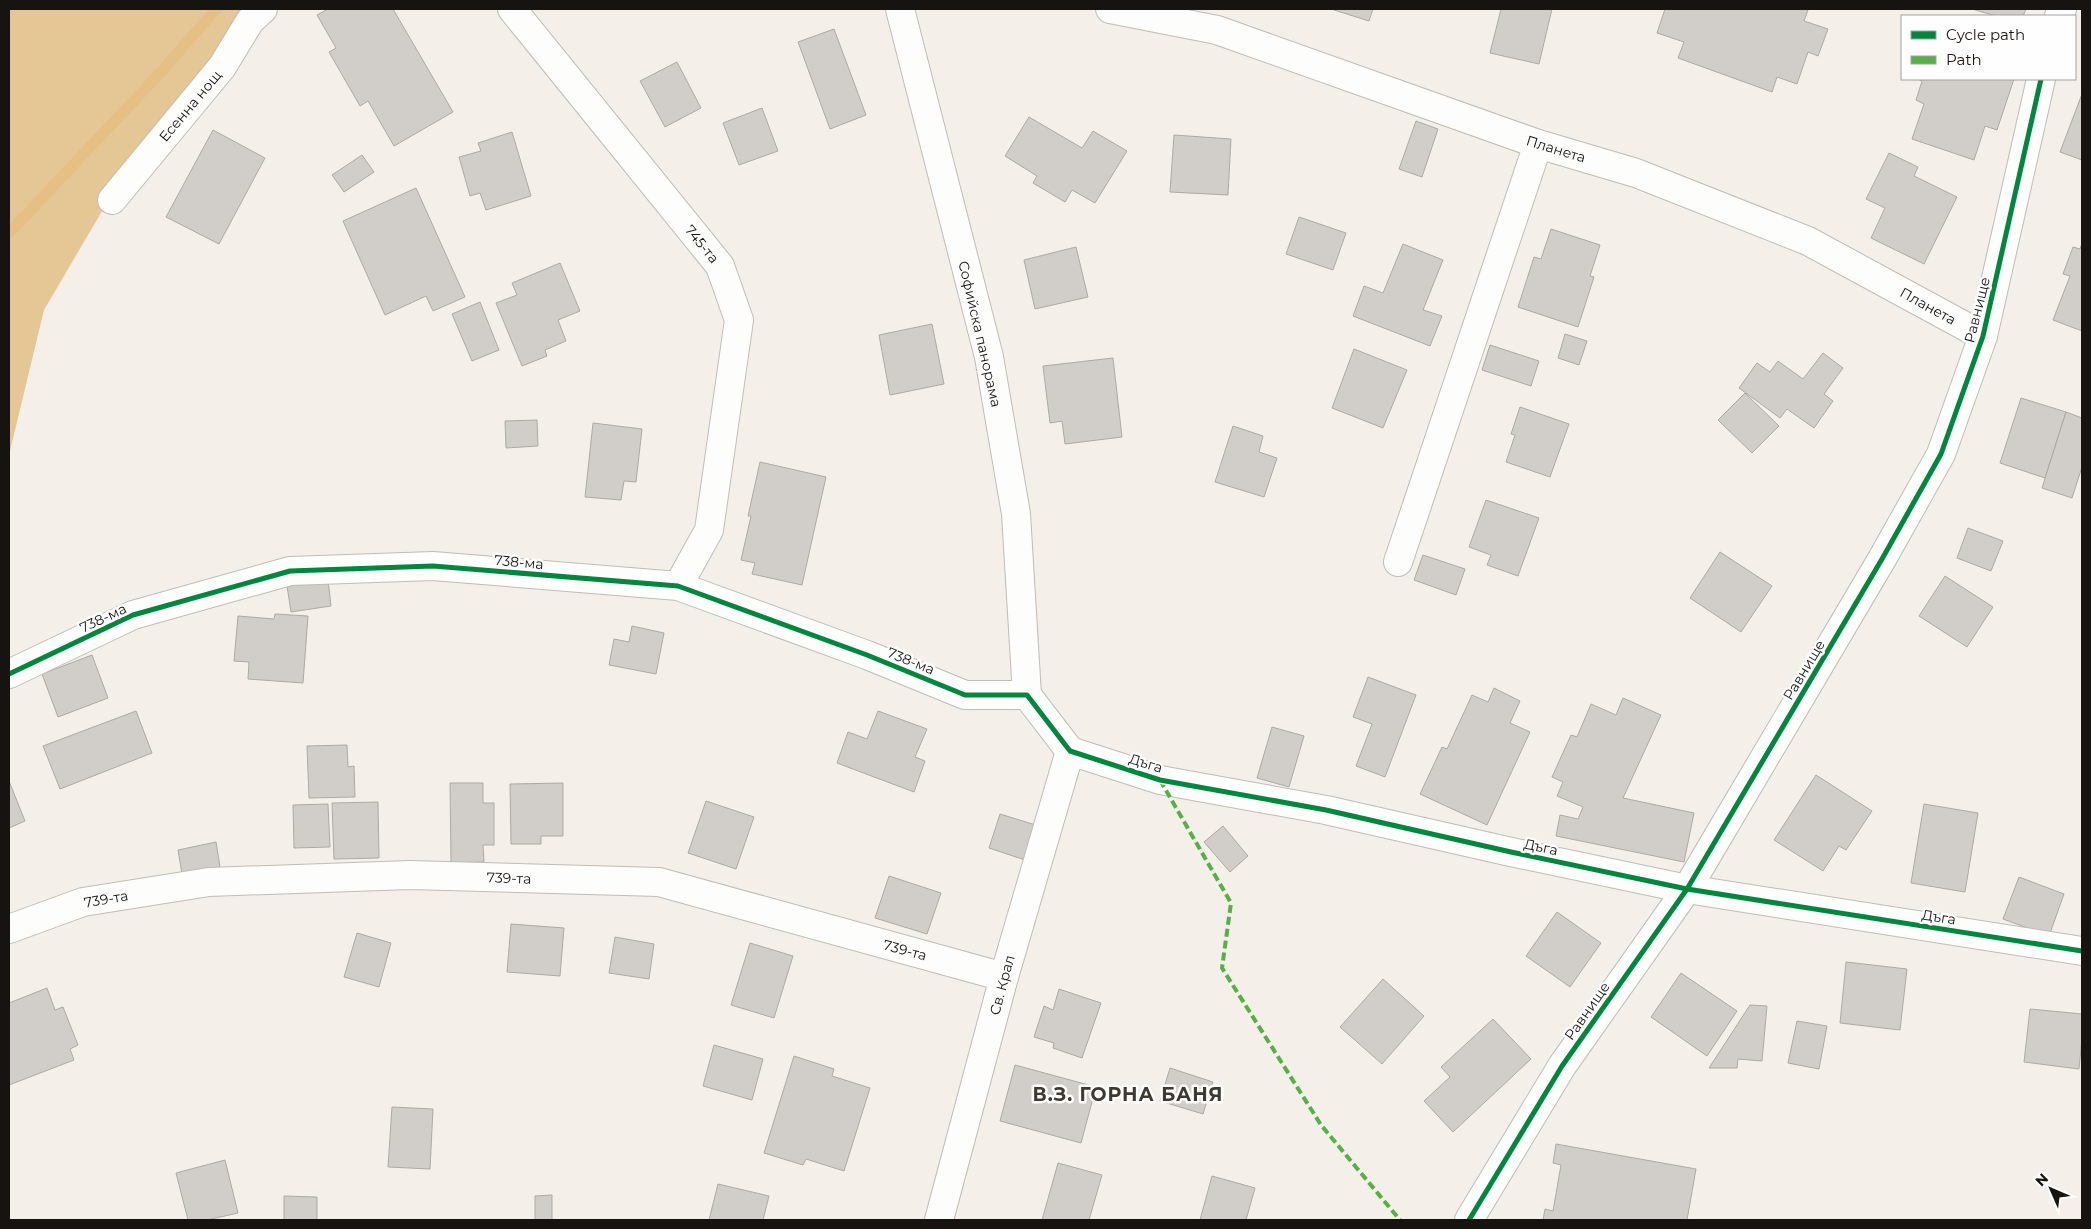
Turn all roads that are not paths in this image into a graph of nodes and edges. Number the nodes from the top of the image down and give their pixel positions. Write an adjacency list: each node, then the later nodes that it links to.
1 (263, 9): 7 (street, Есенна нощ)
2 (512, 9): 10 (street, 745-та)
3 (900, 9): 12 (street, Софийска панорама)
4 (1110, 9): 6 (street, Планета)
5 (2042, 80): 8 (street, Равнище)
6 (1538, 144): 8 (street, Планета); 9 (street)
7 (112, 200)
8 (1983, 336): 14 (street, Равнище)
9 (1398, 562)
10 (678, 586): 11 (street, 738-ма); 12 (street, 738-ма)
11 (9, 674)
12 (1026, 695): 13 (street)
13 (1070, 751): 14 (street, Дъга); 17 (street, Св. Крал)
14 (1688, 889): 16 (street, Дъга); 19 (street, Равнище)
15 (9, 929): 17 (street, 739-та)
16 (2082, 951)
17 (1004, 977): 18 (street, Св. Крал)
18 (939, 1220)
19 (1469, 1220)

